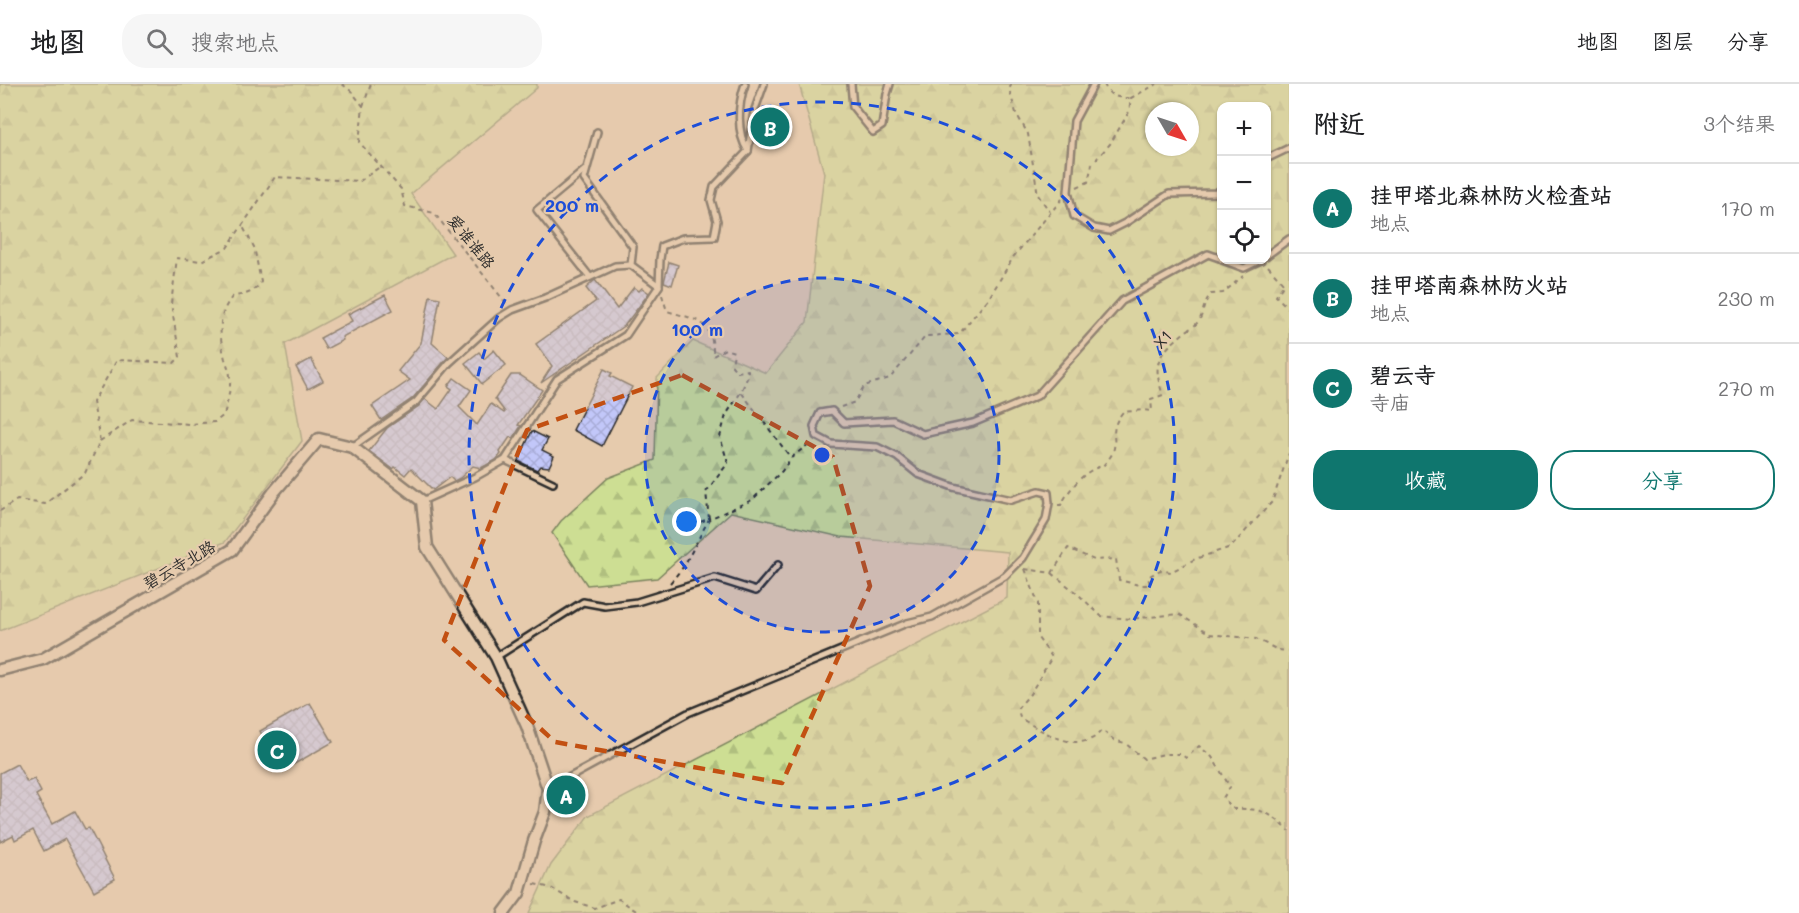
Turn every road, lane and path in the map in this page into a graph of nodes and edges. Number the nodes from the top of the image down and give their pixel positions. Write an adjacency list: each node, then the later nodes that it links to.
1 (342, 84): 12 (path)
2 (371, 84): 12 (path, 爱谁谁路)
3 (745, 84): 15 (lane)
4 (764, 84): 15 (lane)
5 (851, 84): 6 (lane)
6 (890, 84)
7 (1012, 84): 21 (path)
8 (1094, 84): 19 (lane)
9 (1104, 84): 11 (path)
10 (1157, 84): 11 (path)
11 (1131, 98): 19 (path)
12 (363, 106): 17 (path, 爱谁谁路)
13 (597, 132): 18 (lane)
14 (1289, 148): 16 (lane)
15 (748, 151): 32 (lane)
16 (1271, 157)
17 (381, 166): 22 (path); 34 (path, 爱谁谁路)
18 (585, 170): 29 (lane); 31 (lane)
19 (1068, 192): 20 (lane); 21 (path)
20 (1217, 192)
21 (1050, 212): 36 (path)
22 (242, 225): 38 (path); 38 (path)
23 (1289, 239): 24 (lane)
24 (1271, 252)
25 (1217, 257): 36 (lane)
26 (1234, 264): 27 (lane)
27 (1253, 264)
28 (1266, 264): 33 (path)
29 (631, 265): 31 (lane); 32 (lane)
30 (1246, 273): 45 (path, X1)
31 (590, 277): 34 (lane)
32 (659, 286): 35 (path); 42 (lane)
33 (1289, 309)
34 (512, 310): 39 (lane)
35 (741, 392): 41 (path); 47 (path)
36 (832, 411): 37 (lane)
37 (816, 436): 41 (path); 45 (lane)
38 (100, 441): 46 (path)
39 (352, 447): 44 (street, 碧云寺北路); 56 (street, 碧云寺北路)
40 (1289, 453): 52 (path)
41 (791, 458): 47 (path)
42 (506, 460): 43 (lane); 44 (lane)
43 (553, 483)
44 (422, 501): 55 (street)
45 (1049, 503): 50 (lane)
46 (0, 511)
47 (709, 519): 48 (path); 53 (path)
48 (675, 530)
49 (778, 565): 53 (lane)
50 (1013, 567): 51 (path); 57 (lane)
51 (1026, 569): 52 (path); 58 (path)
52 (1052, 573): 54 (path)
53 (662, 593): 55 (lane)
54 (1289, 651)
55 (496, 657): 57 (street)
56 (0, 670)
57 (548, 789): 59 (street)
58 (1289, 831)
59 (523, 881): 60 (street); 61 (path)
60 (504, 913)
61 (639, 913)

